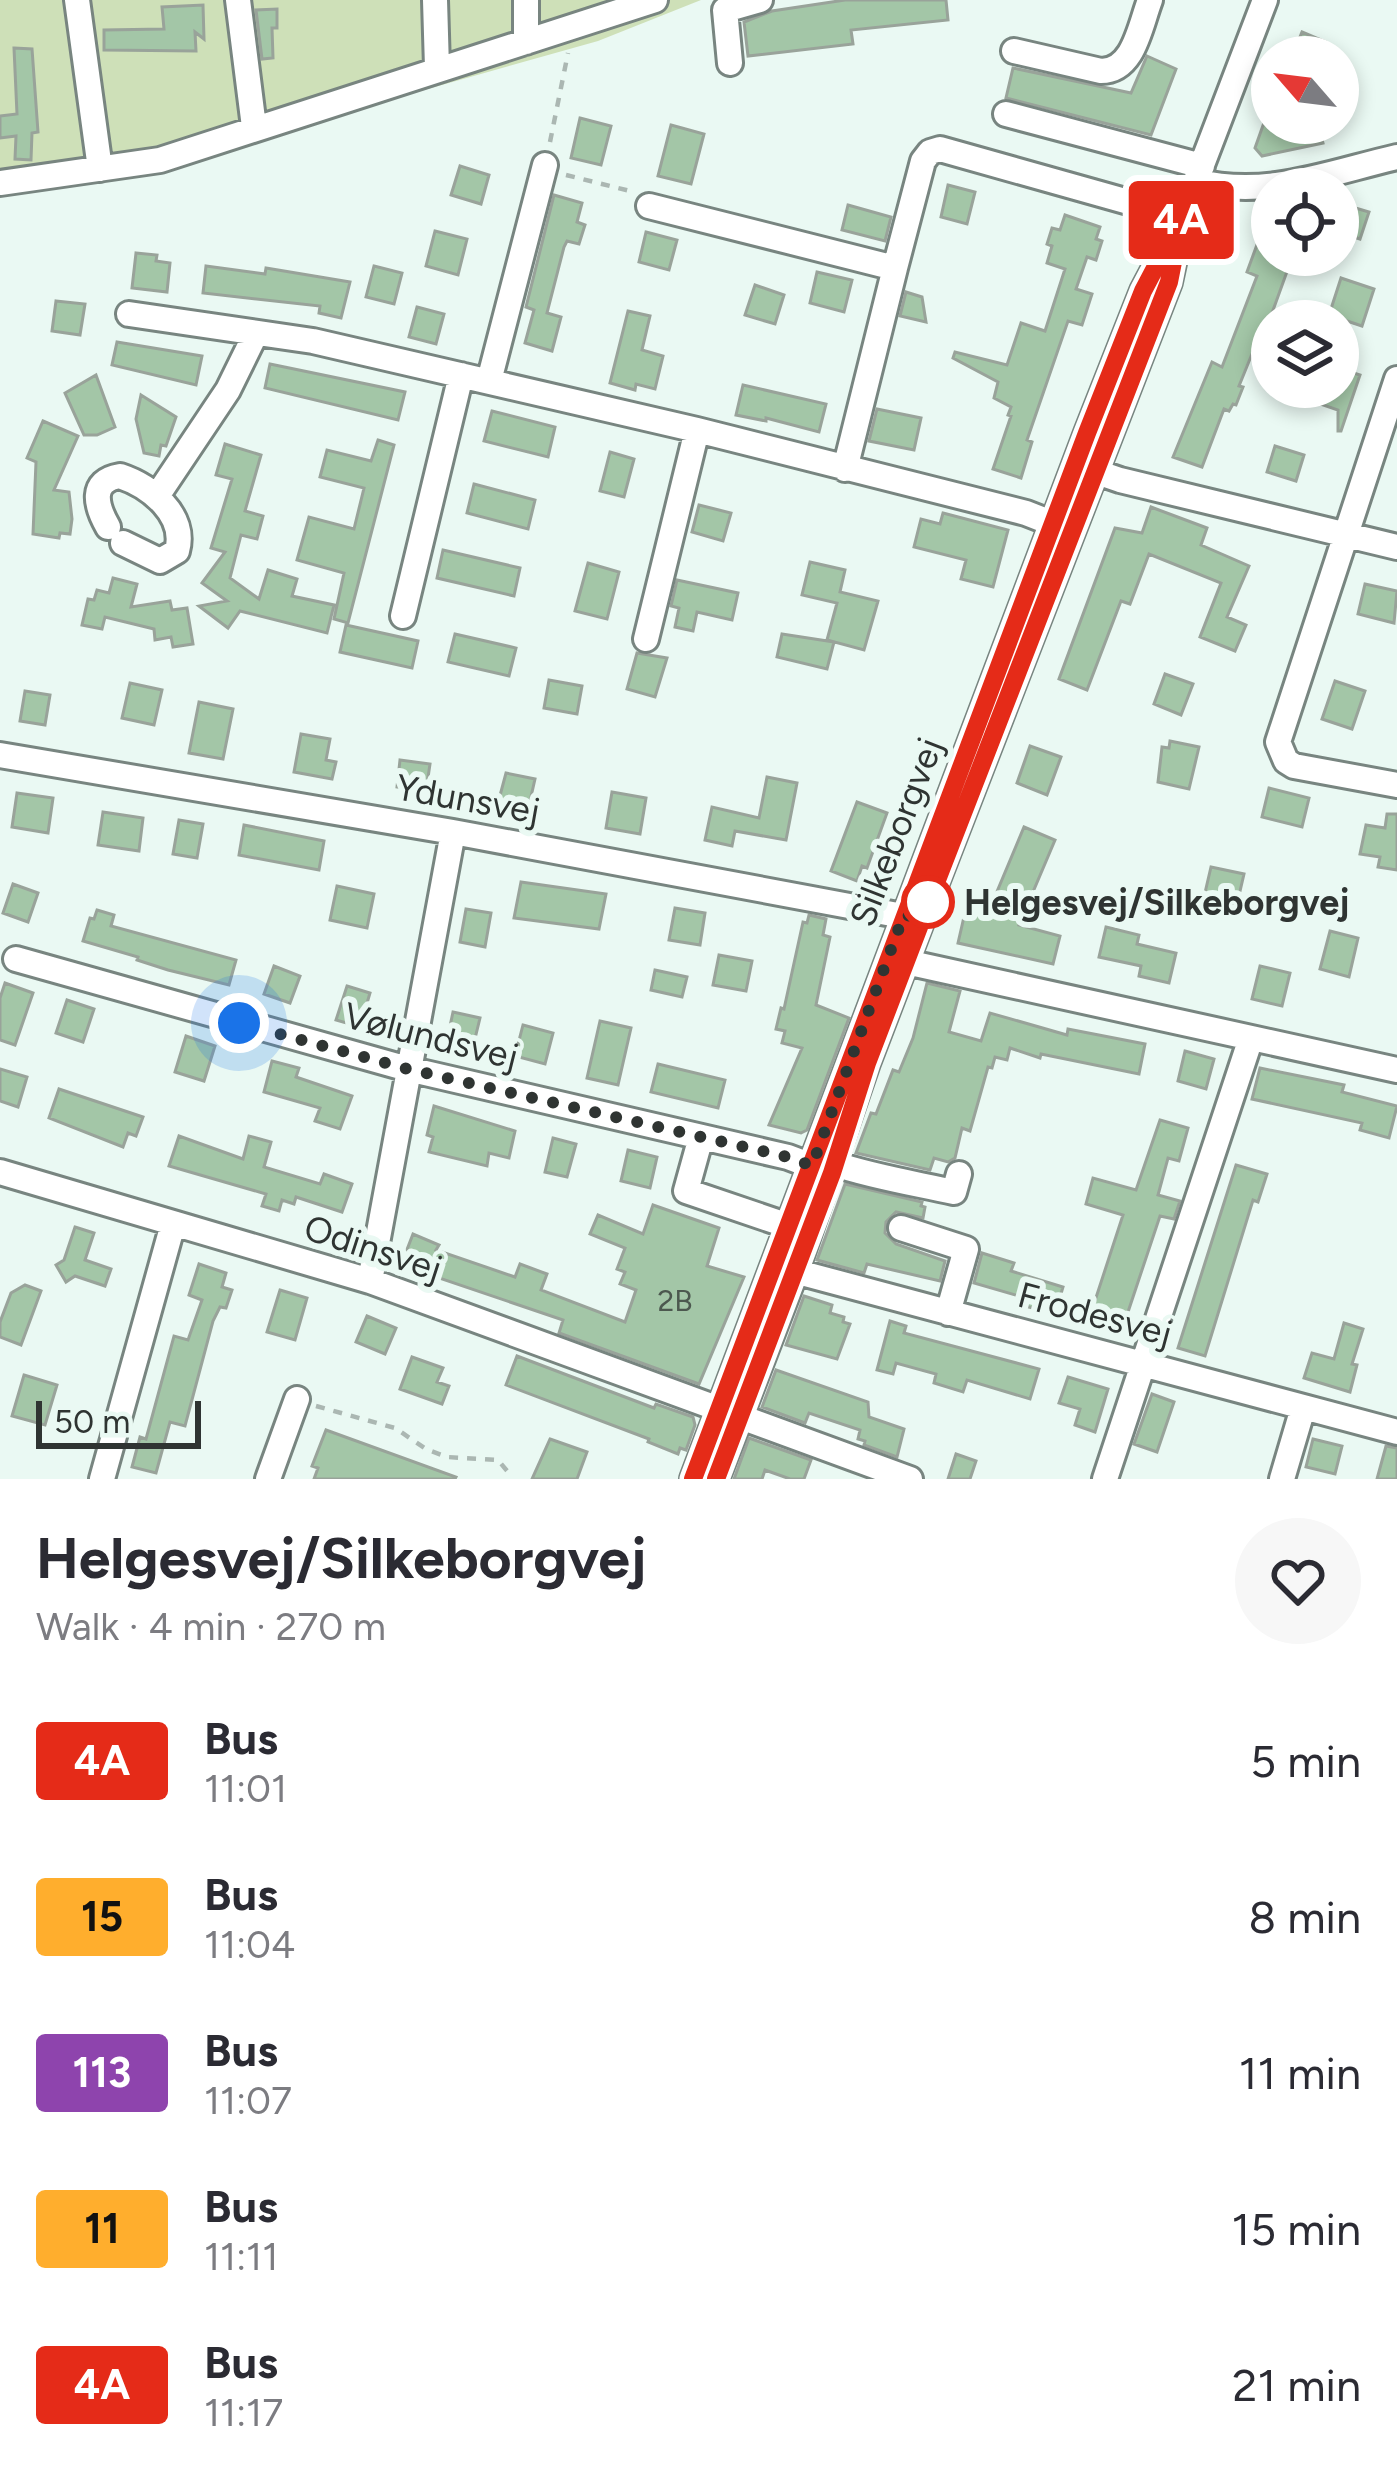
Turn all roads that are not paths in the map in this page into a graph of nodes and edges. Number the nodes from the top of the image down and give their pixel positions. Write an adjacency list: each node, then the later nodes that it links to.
1 (77, 0): 17 (street)
2 (238, 0): 14 (street)
3 (436, 0): 12 (street)
4 (526, 0): 9 (street)
5 (655, 0): 9 (street)
6 (760, 0): 11 (street)
7 (1150, 0): 10 (street)
8 (1264, 0): 18 (street, Silkeborgvej)
9 (526, 43): 12 (street)
10 (1014, 51)
11 (730, 63)
12 (437, 68): 14 (street)
13 (1006, 114): 18 (street)
14 (254, 127): 17 (street)
15 (1397, 157): 18 (street)
16 (544, 165): 27 (street)
17 (100, 170): 19 (street)
18 (1199, 174): 21 (street, Silkeborgvej)
19 (0, 183)
20 (650, 206): 22 (street)
21 (1182, 217): 22 (street); 29 (street, Silkeborgvej)
22 (896, 268): 30 (street)
23 (129, 314): 24 (street)
24 (256, 333): 25 (street); 31 (street)
25 (461, 376): 27 (street); 35 (street)
26 (1397, 379): 33 (street)
27 (489, 381): 28 (street)
28 (697, 430): 30 (street); 36 (street)
29 (1085, 468): 32 (street, Silkeborgvej); 33 (street)
30 (845, 469): 32 (street)
31 (157, 496): 31 (street)
32 (1062, 527): 40 (street, Silkeborgvej)
33 (1346, 534): 34 (street); 38 (street)
34 (1397, 547)
35 (403, 616)
36 (646, 639)
37 (0, 755): 39 (street, Ydunsvej)
38 (1397, 785)
39 (453, 832): 40 (street, Ydunsvej); 44 (street)
40 (913, 917): 42 (street, Silkeborgvej); 47 (street, Silkeborgvej)
41 (16, 959): 44 (street, Vølundsvej)
42 (906, 962): 43 (street); 47 (street, Silkeborgvej)
43 (1251, 1038): 45 (street); 56 (street)
44 (408, 1069): 46 (street, Vølundsvej); 54 (street)
45 (1397, 1070)
46 (701, 1137): 47 (street, Vølundsvej); 51 (street)
47 (826, 1168): 49 (street, Vølundsvej); 51 (street, Silkeborgvej); 53 (street, Silkeborgvej)
48 (0, 1172): 50 (street, Odinsvej)
49 (959, 1174)
50 (173, 1224): 54 (street, Odinsvej); 61 (street)
51 (789, 1226): 53 (street, Silkeborgvej)
52 (901, 1228): 55 (street)
53 (784, 1269): 55 (street, Frodesvej); 59 (street, Silkeborgvej)
54 (370, 1281): 59 (street, Odinsvej)
55 (948, 1312): 56 (street, Frodesvej)
56 (1144, 1364): 58 (street, Frodesvej); 66 (street)
57 (297, 1399): 62 (street)
58 (1303, 1408): 60 (street, Frodesvej); 67 (street)
59 (728, 1415): 63 (street, Silkeborgvej); 64 (street, Silkeborgvej); 65 (street, Odinsvej)
60 (1397, 1432)
61 (104, 1478)
62 (268, 1479)
63 (693, 1479)
64 (716, 1479)
65 (910, 1479)
66 (1106, 1479)
67 (1282, 1479)

